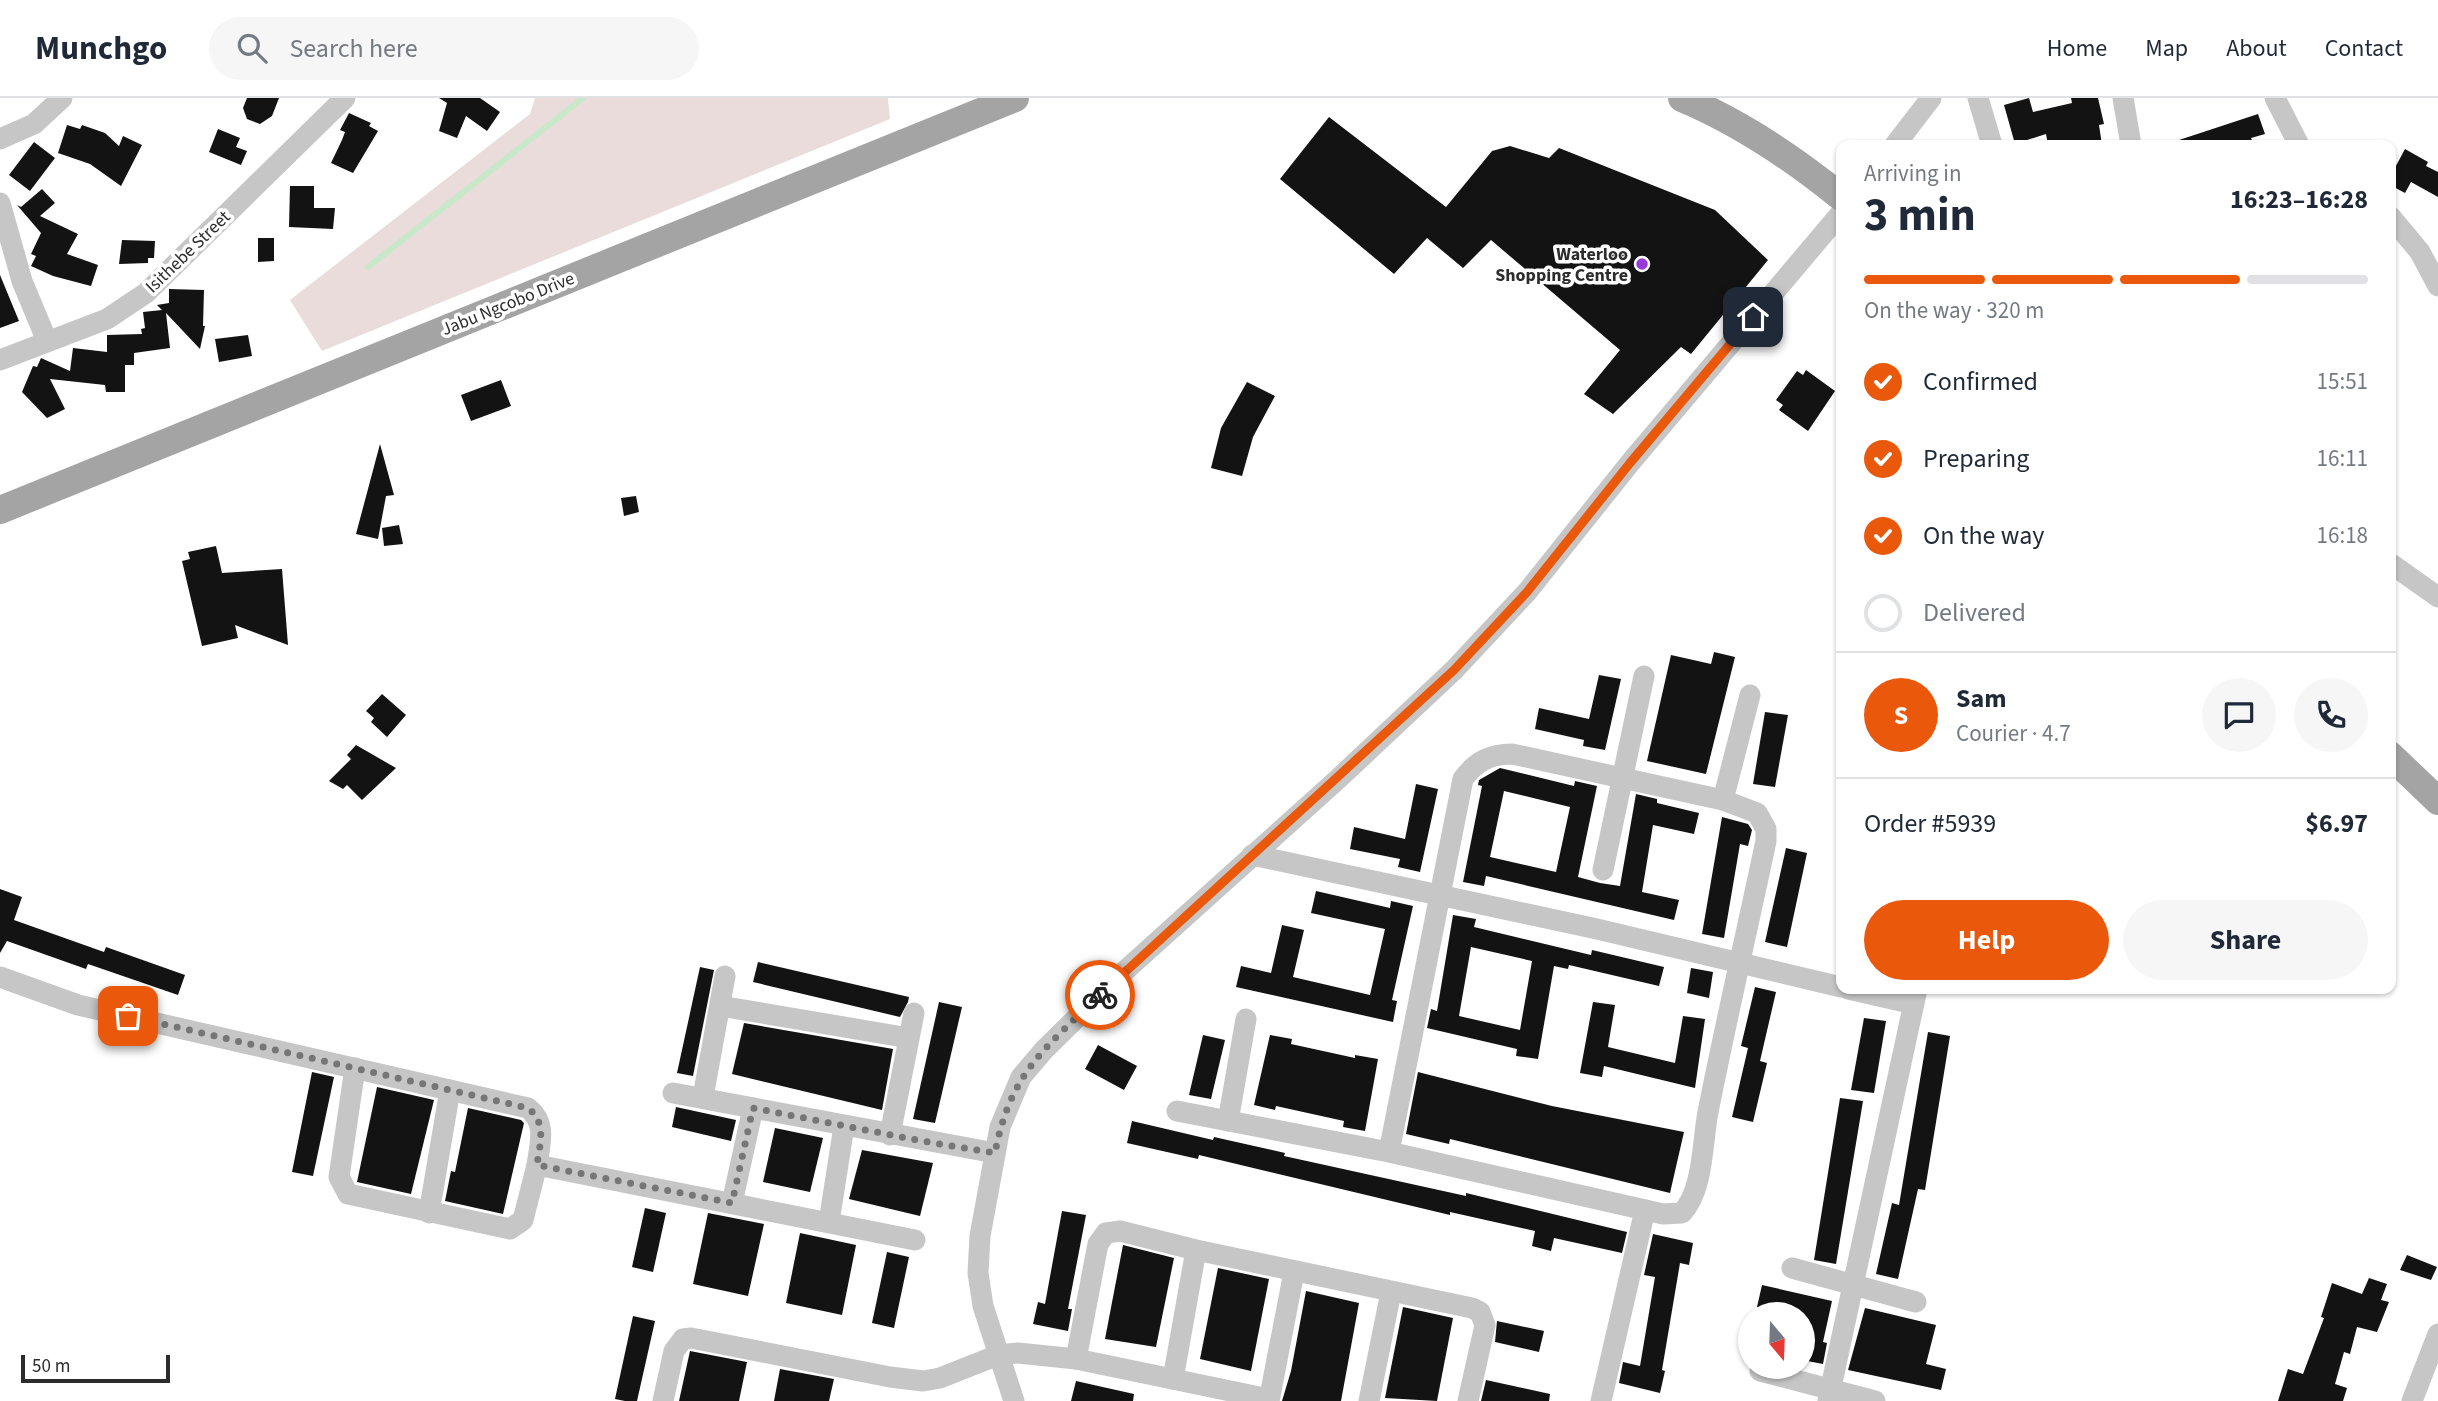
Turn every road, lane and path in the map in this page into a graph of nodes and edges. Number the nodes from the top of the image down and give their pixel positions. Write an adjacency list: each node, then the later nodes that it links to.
1 (62, 98): 9 (street)
2 (345, 98): 19 (street, Isithebe Street)
3 (1015, 98): 21 (main road, Jabu Ngcobo Drive)
4 (1682, 98): 14 (main road)
5 (1931, 98): 10 (street)
6 (1978, 98): 11 (street)
7 (2123, 98): 12 (street)
8 (2275, 98): 13 (street)
9 (0, 139)
10 (1899, 140)
11 (1991, 140)
12 (2130, 140)
13 (2296, 140)
14 (1836, 193)
15 (0, 203): 19 (street)
16 (1836, 218): 30 (street)
17 (2396, 223): 18 (street)
18 (2436, 279)
19 (47, 341): 20 (street, Isithebe Street)
20 (0, 360)
21 (0, 510)
22 (2396, 568): 23 (street)
23 (2438, 597)
24 (1644, 676): 27 (street)
25 (1750, 695): 28 (street)
26 (2396, 761): 29 (main road)
27 (1624, 778): 28 (street); 31 (street); 32 (street)
28 (1723, 800): 33 (street)
29 (2438, 801)
30 (1251, 855): 32 (street); 53 (street)
31 (1603, 870)
32 (1438, 895): 33 (street); 52 (street)
33 (1740, 963): 36 (street); 56 (street)
34 (725, 976): 39 (street)
35 (0, 977): 43 (street)
36 (1836, 986)
37 (1890, 994): 38 (street)
38 (1915, 997): 63 (street)
39 (720, 1006): 42 (street); 46 (street)
40 (914, 1013): 42 (street)
41 (1246, 1019): 49 (street)
42 (909, 1038): 51 (street)
43 (355, 1068): 44 (street); 57 (street)
44 (450, 1090): 54 (street); 57 (street)
45 (673, 1093): 46 (street)
46 (703, 1097): 47 (street)
47 (753, 1108): 50 (street); 55 (street)
48 (1177, 1111): 49 (street)
49 (1228, 1121): 52 (street)
50 (844, 1126): 51 (street); 58 (street)
51 (890, 1135): 53 (street)
52 (1389, 1152): 56 (street)
53 (995, 1153): 67 (street)
54 (537, 1165): 55 (street); 57 (street)
55 (732, 1203): 58 (street)
56 (1646, 1210): 77 (street)
57 (429, 1213)
58 (829, 1222): 59 (street)
59 (915, 1240)
60 (1196, 1250): 62 (street); 68 (street); 69 (street)
61 (1792, 1268): 63 (street)
62 (1294, 1272): 64 (street); 72 (street)
63 (1853, 1286): 65 (street); 71 (street)
64 (1391, 1292): 75 (street); 76 (street)
65 (1916, 1302)
66 (2438, 1334): 79 (street)
67 (998, 1355): 68 (street); 73 (street); 74 (street)
68 (1076, 1359): 69 (street)
69 (1172, 1379): 72 (street)
70 (1783, 1379): 71 (street)
71 (1829, 1395): 78 (street)
72 (1269, 1400)
73 (663, 1401)
74 (1014, 1401)
75 (1368, 1401)
76 (1468, 1401)
77 (1601, 1401)
78 (1875, 1401)
79 (2412, 1401)

